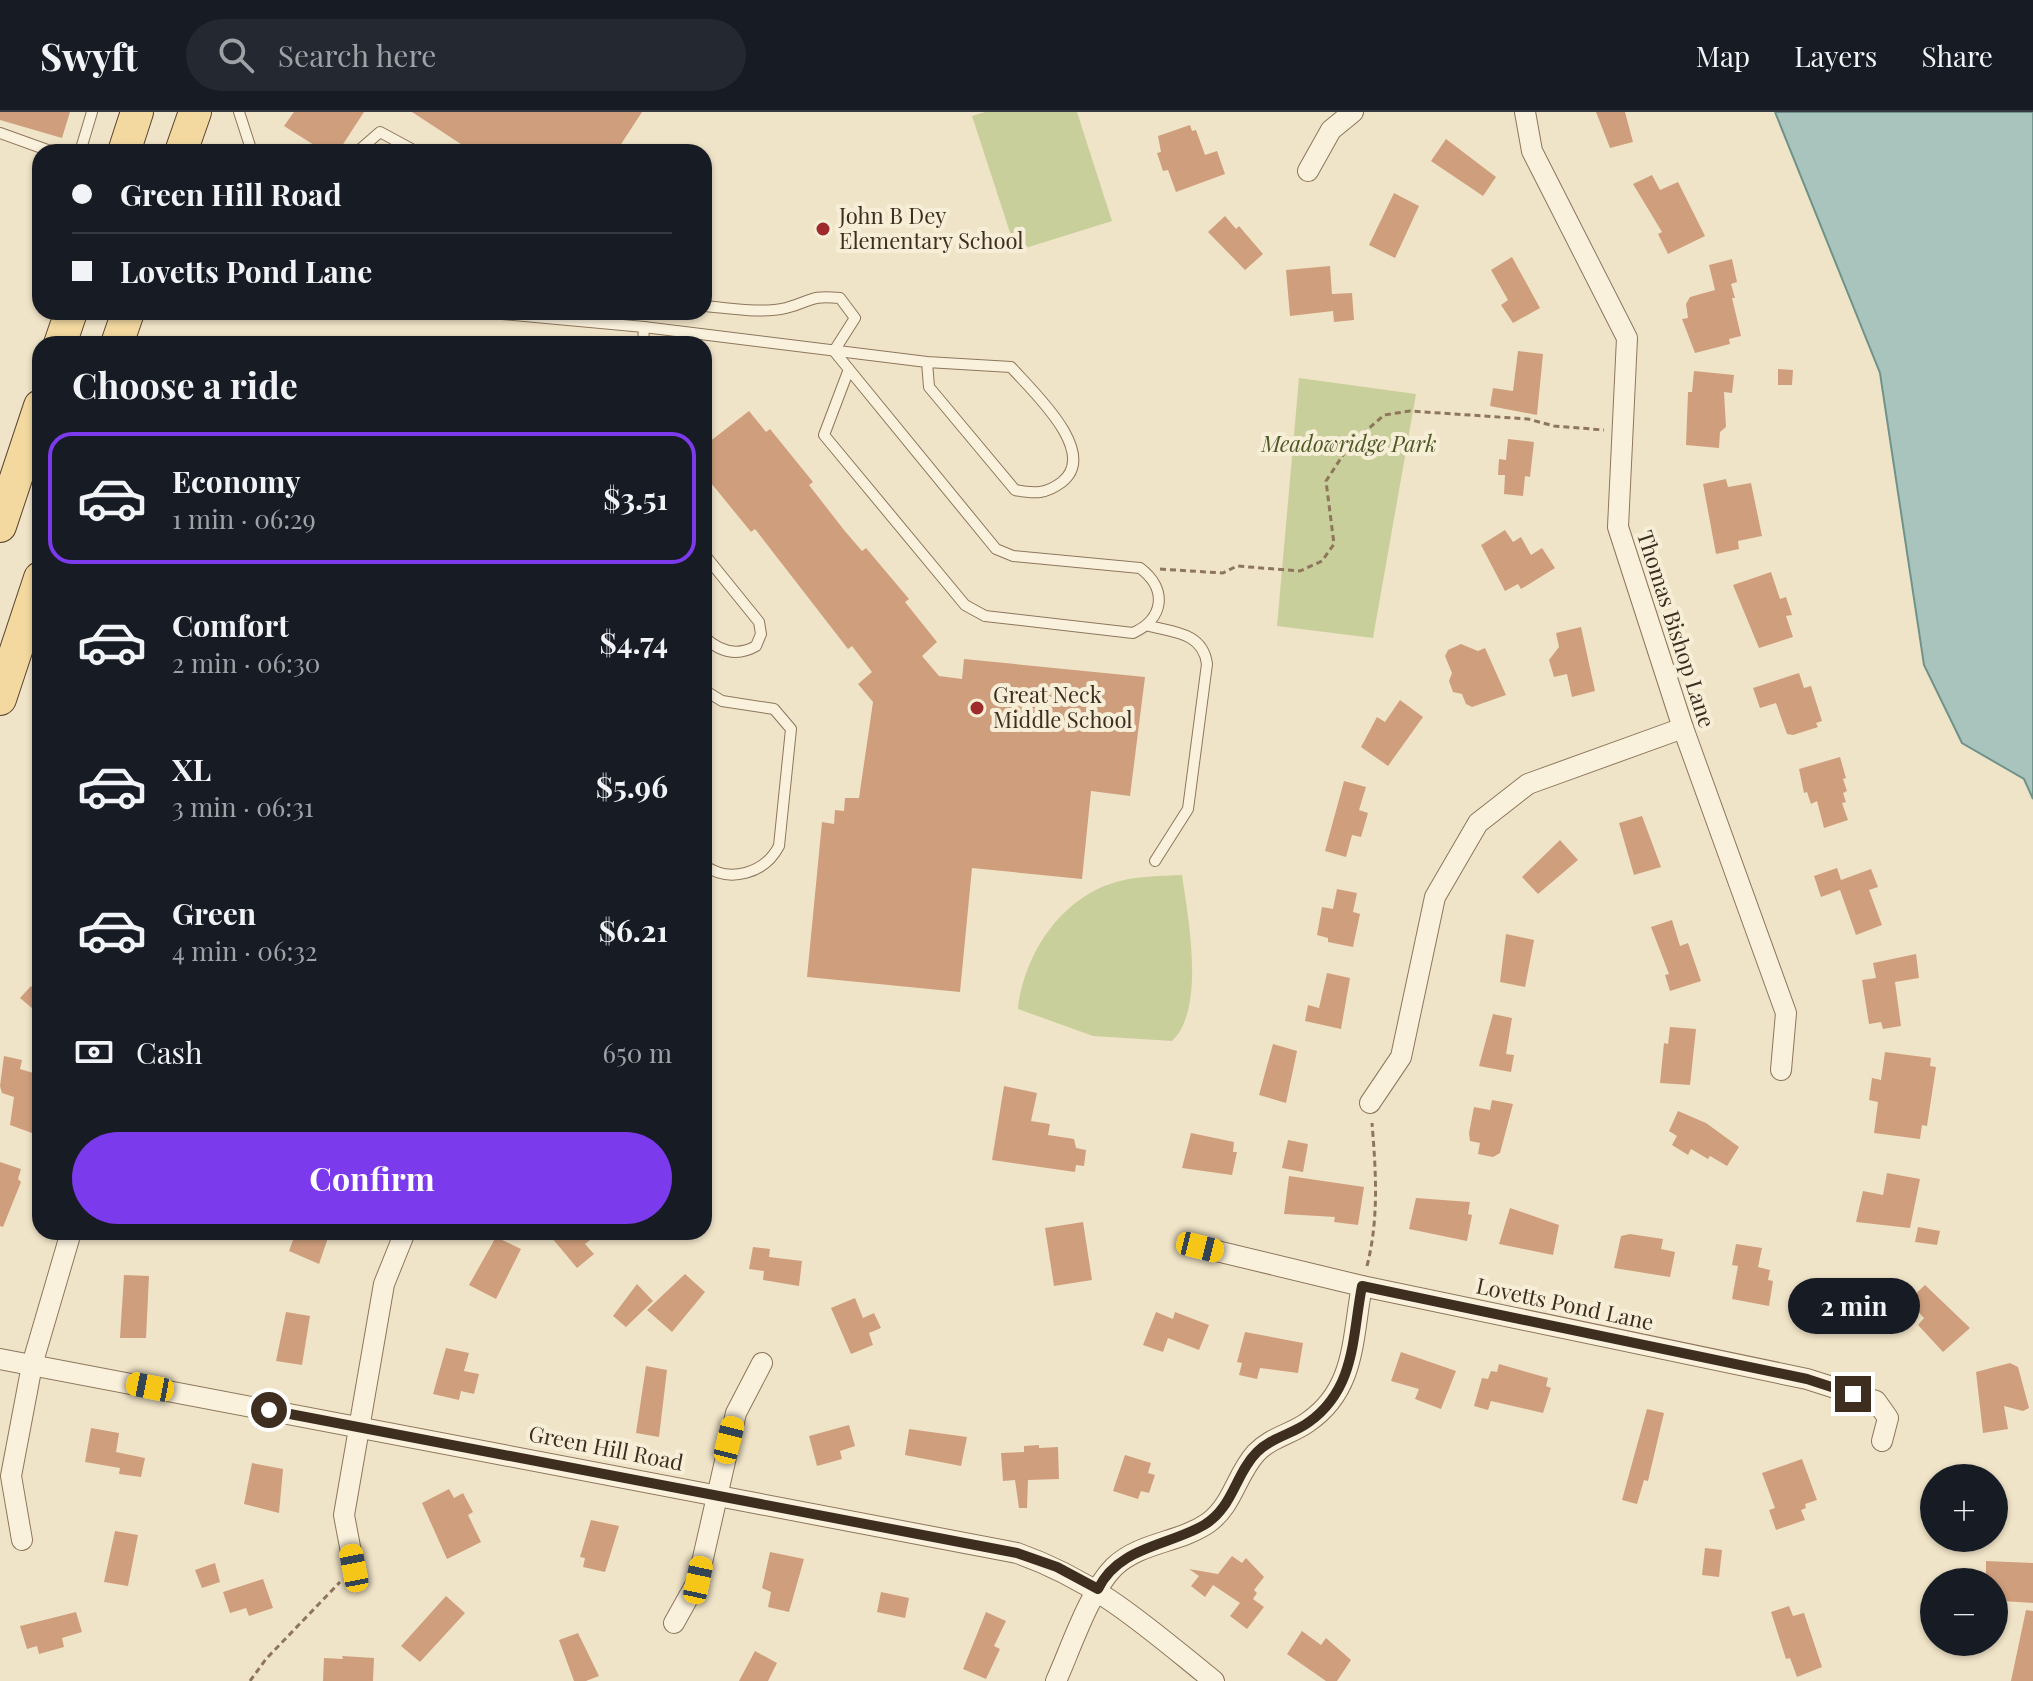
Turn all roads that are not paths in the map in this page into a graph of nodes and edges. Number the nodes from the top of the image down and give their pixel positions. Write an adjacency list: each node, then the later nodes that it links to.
1 (92, 112): 9 (lane)
2 (137, 112): 10 (main road)
3 (195, 112): 11 (main road)
4 (239, 112): 12 (lane)
5 (1353, 112): 15 (street)
6 (1525, 112): 31 (street, Thomas Bishop Lane)
7 (0, 133): 8 (lane)
8 (32, 144)
9 (82, 144)
10 (127, 144)
11 (184, 144)
12 (249, 144)
13 (366, 144): 14 (lane)
14 (402, 144)
15 (1308, 171)
16 (712, 307): 20 (lane)
17 (574, 320): 18 (lane)
18 (644, 327): 19 (lane); 20 (lane)
19 (643, 336)
20 (834, 351): 21 (lane); 22 (lane)
21 (927, 362): 21 (lane)
22 (849, 369): 27 (lane); 27 (lane)
23 (32, 430): 24 (main road)
24 (0, 526)
25 (712, 564): 28 (lane)
26 (32, 602): 30 (main road)
27 (1149, 626): 32 (lane)
28 (712, 644)
29 (712, 695): 33 (lane)
30 (0, 699)
31 (1683, 728): 34 (street, Thomas Bishop Lane); 35 (street)
32 (1155, 861)
33 (712, 868)
34 (1781, 1070)
35 (1370, 1103)
36 (69, 1240): 42 (street)
37 (402, 1240): 43 (street)
38 (1200, 1247): 39 (street, Lovetts Pond Lane)
39 (1362, 1286): 44 (street, Lovetts Pond Lane); 48 (street)
40 (0, 1359): 42 (street, Green Hill Road)
41 (762, 1363): 45 (street)
42 (32, 1365): 43 (street, Green Hill Road); 46 (street)
43 (358, 1426): 45 (street, Green Hill Road); 47 (street)
44 (1882, 1441)
45 (716, 1493): 48 (street, Green Hill Road); 49 (street)
46 (22, 1540)
47 (354, 1568)
48 (1098, 1589): 50 (street); 51 (street, Green Hill Road)
49 (674, 1623)
50 (1056, 1681)
51 (1214, 1681)

